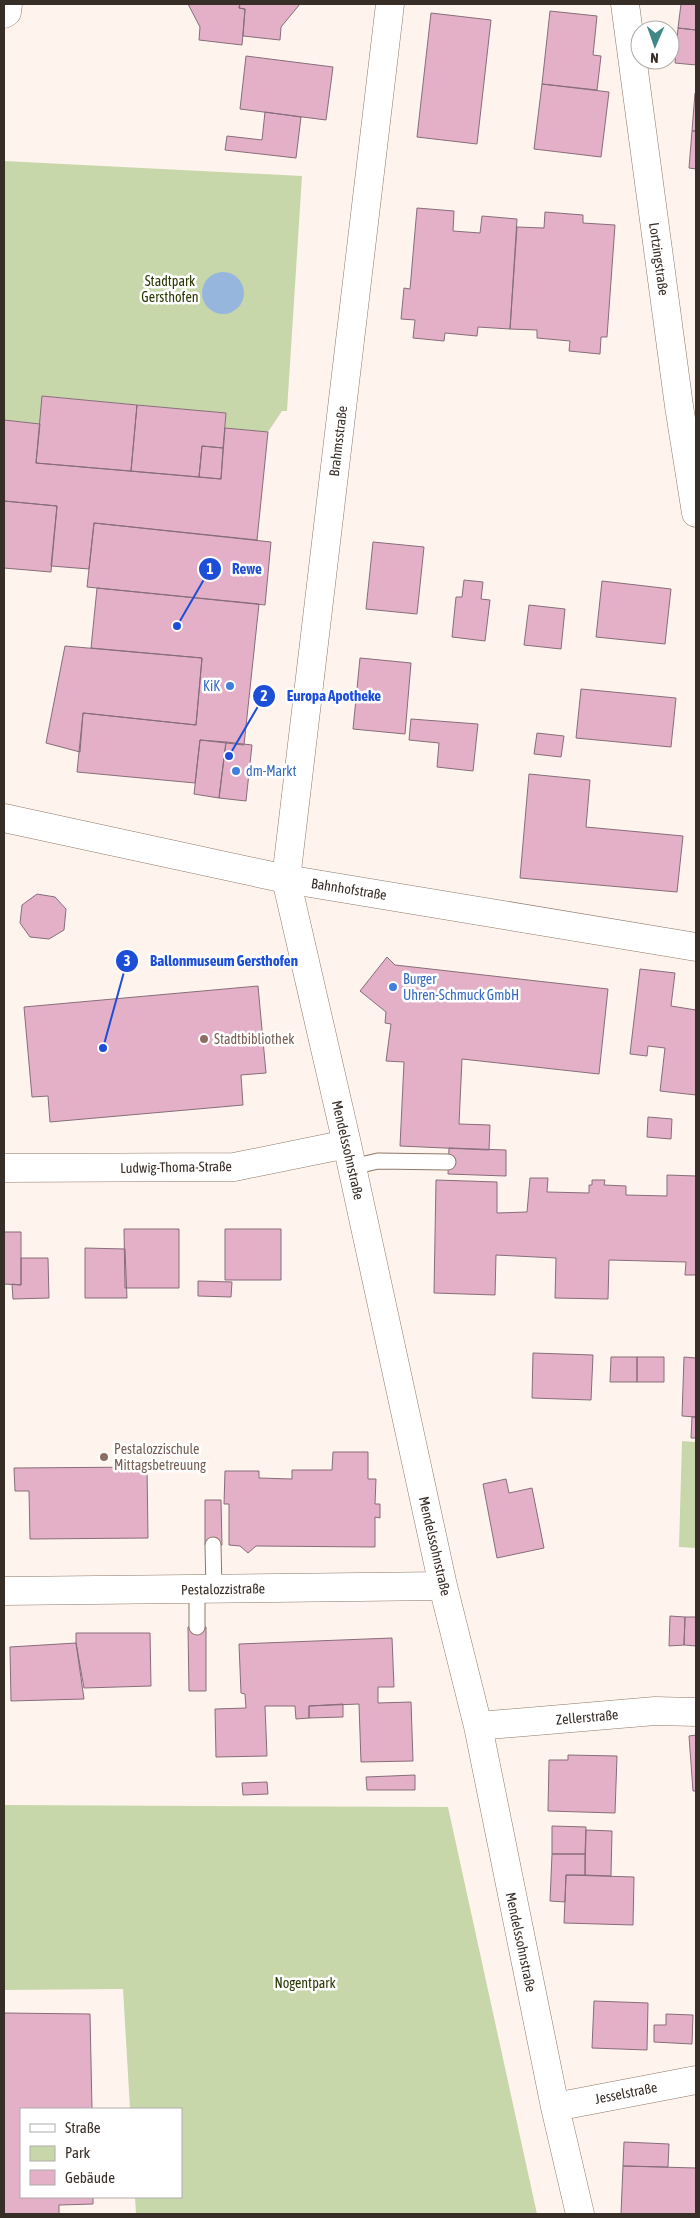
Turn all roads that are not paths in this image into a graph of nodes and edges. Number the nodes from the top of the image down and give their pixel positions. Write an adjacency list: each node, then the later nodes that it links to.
1 (8, 4): 4 (street)
2 (390, 4): 7 (street, Brahmsstraße)
3 (625, 4): 5 (street, Lortzingstraße)
4 (4, 14)
5 (696, 513)
6 (4, 818): 7 (street, Bahnhofstraße)
7 (286, 879): 8 (street, Bahnhofstraße); 9 (street, Mendelssohnstraße)
8 (696, 947)
9 (349, 1156): 10 (lane); 11 (street, Ludwig-Thoma-Straße); 13 (street, Mendelssohnstraße)
10 (448, 1162)
11 (4, 1168)
12 (213, 1545): 14 (lane)
13 (443, 1586): 14 (street, Pestalozzistraße); 18 (street, Mendelssohnstraße)
14 (205, 1589): 15 (street, Pestalozzistraße); 16 (lane)
15 (4, 1591)
16 (196, 1627)
17 (696, 1712): 18 (street, Zellerstraße)
18 (478, 1726): 20 (street, Mendelssohnstraße)
19 (696, 2080): 20 (street, Jesselstraße)
20 (555, 2107): 21 (street, Mendelssohnstraße)
21 (580, 2214)

